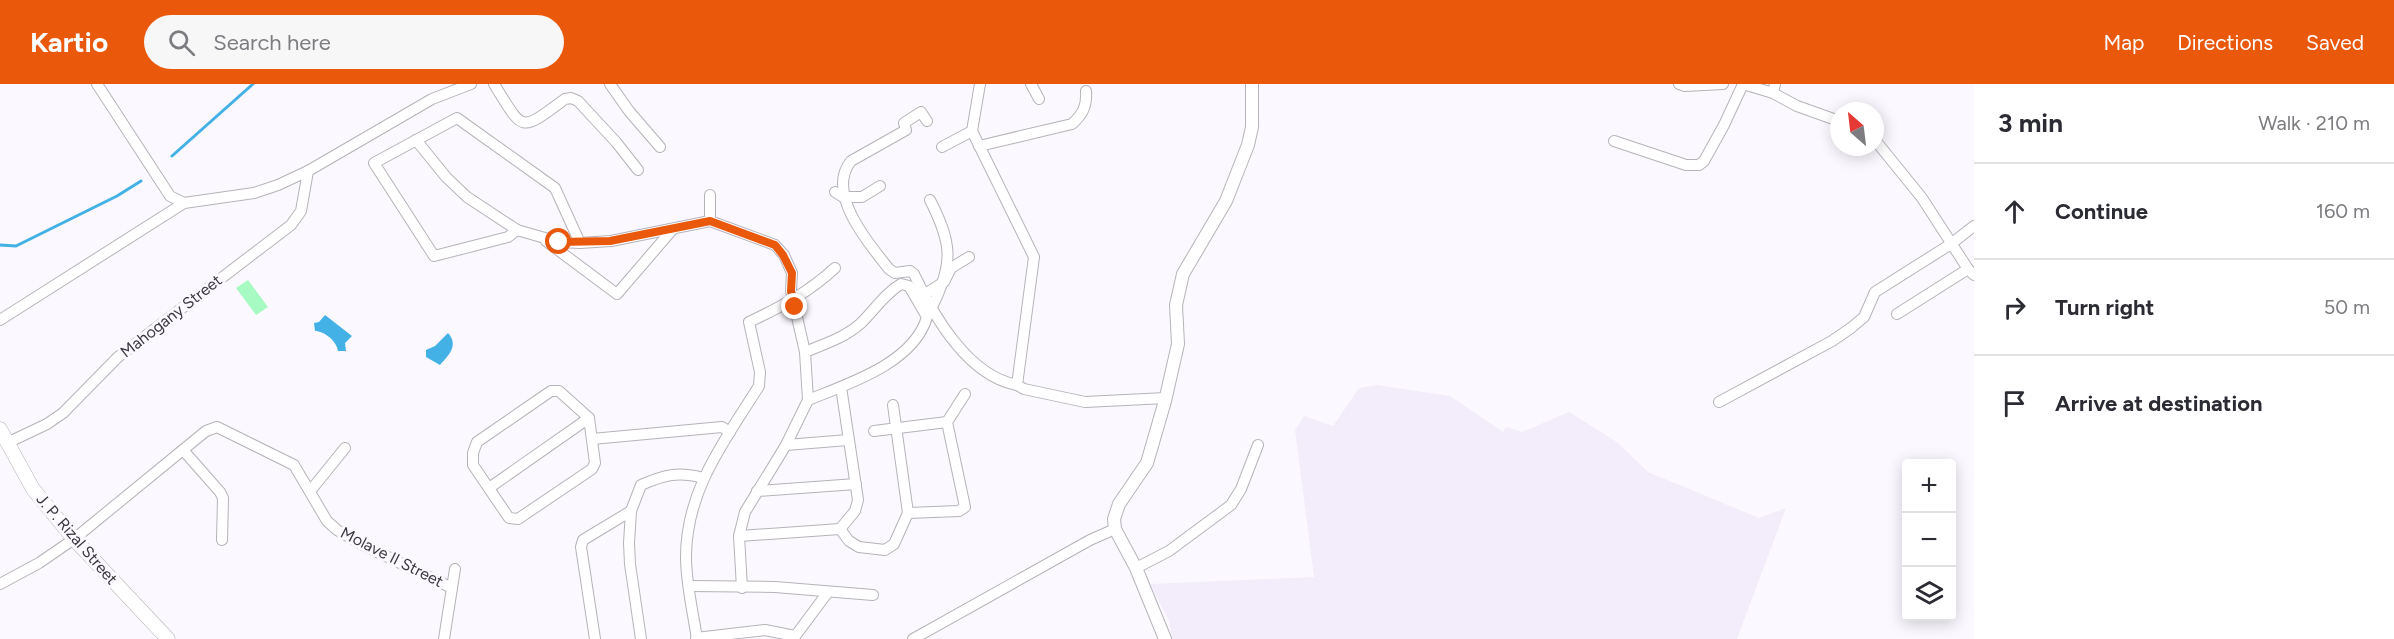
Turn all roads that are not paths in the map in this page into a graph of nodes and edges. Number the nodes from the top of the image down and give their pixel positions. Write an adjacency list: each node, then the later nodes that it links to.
1 (97, 84): 30 (street)
2 (471, 84): 25 (street)
3 (494, 84): 24 (street)
4 (610, 84): 21 (street)
5 (1031, 84): 14 (street)
6 (1252, 84): 51 (street)
7 (1679, 84): 8 (street)
8 (1723, 84)
9 (1735, 84): 10 (street)
10 (1743, 84): 12 (street); 19 (street)
11 (982, 87): 17 (street)
12 (1774, 88): 15 (street)
13 (1086, 91): 20 (street)
14 (1039, 99)
15 (1830, 118)
16 (927, 121): 27 (street)
17 (972, 131): 20 (street); 22 (street)
18 (416, 140): 33 (street); 33 (street); 36 (street)
19 (1614, 141)
20 (979, 146): 48 (street)
21 (660, 147)
22 (942, 147)
23 (1884, 151): 37 (street)
24 (638, 170)
25 (308, 171): 30 (street); 63 (street, Mahogany Street)
26 (880, 186): 27 (street)
27 (839, 194): 42 (street)
28 (710, 195): 31 (street)
29 (930, 200): 41 (street)
30 (184, 203): 46 (street)
31 (710, 221): 34 (street); 43 (street)
32 (1974, 226): 37 (street)
33 (517, 230): 35 (street)
34 (672, 230): 35 (street); 36 (street)
35 (540, 237): 36 (street)
36 (580, 243)
37 (1951, 244): 40 (street); 53 (street)
38 (969, 257): 41 (street)
39 (835, 268): 43 (street)
40 (1971, 272): 45 (street)
41 (944, 282): 42 (street); 44 (street)
42 (925, 294): 44 (street)
43 (793, 300): 47 (street); 60 (street)
44 (932, 307): 48 (street)
45 (1897, 314)
46 (0, 320)
47 (805, 352): 49 (street); 52 (street)
48 (1017, 385): 51 (street)
49 (841, 387): 52 (street); 62 (street)
50 (965, 394): 56 (street)
51 (1166, 398): 76 (street)
52 (808, 400): 64 (street)
53 (1719, 402)
54 (893, 405): 58 (street)
55 (588, 418): 61 (street); 70 (street); 70 (street)
56 (947, 423): 58 (street); 74 (street)
57 (0, 429): 63 (main road, J. P. Rizal Street)
58 (896, 429): 59 (street); 74 (street)
59 (874, 431)
60 (730, 432): 61 (street); 68 (street)
61 (592, 439): 70 (street)
62 (848, 440): 64 (street); 69 (street)
63 (7, 443): 78 (main road, J. P. Rizal Street)
64 (786, 445): 72 (street)
65 (1258, 445): 80 (street)
66 (345, 448): 71 (street)
67 (183, 450): 71 (street, Molave II Street); 78 (street, Molave II Street); 79 (street)
68 (703, 478): 73 (street); 83 (street)
69 (856, 484): 72 (street); 75 (street)
70 (489, 488)
71 (311, 490): 84 (street, Molave II Street)
72 (757, 491): 77 (street)
73 (630, 511): 91 (street); 92 (street)
74 (908, 513): 75 (street)
75 (840, 529): 77 (street)
76 (1115, 529): 80 (street); 94 (street)
77 (739, 536): 85 (street)
78 (74, 539): 82 (street, Molave II Street); 88 (main road, J. P. Rizal Street)
79 (222, 540)
80 (1136, 568): 95 (street)
81 (455, 569): 84 (street)
82 (0, 584)
83 (690, 586): 85 (street); 93 (street)
84 (452, 588): 90 (street, Molave II Street)
85 (742, 588): 86 (street)
86 (828, 592): 87 (street); 89 (street)
87 (873, 596)
88 (163, 637)
89 (794, 637): 93 (street)
90 (444, 639)
91 (595, 639)
92 (641, 639)
93 (697, 639)
94 (913, 639)
95 (1165, 639)

